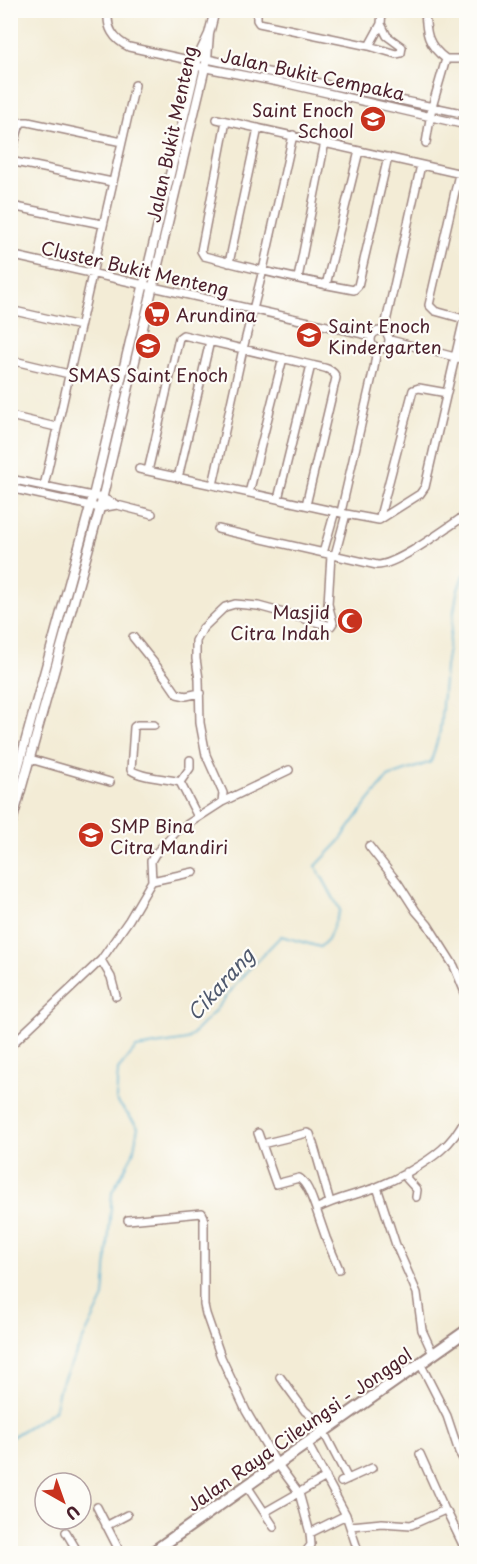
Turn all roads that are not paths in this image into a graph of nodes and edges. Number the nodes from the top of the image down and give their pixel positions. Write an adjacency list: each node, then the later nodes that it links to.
1 (109, 10): 11 (street, Jalan Bukit Cempaka)
2 (215, 10): 7 (street, Jalan Bukit Cempaka)
3 (257, 10): 8 (street)
4 (382, 10): 6 (street)
5 (425, 10): 10 (street)
6 (381, 24): 8 (street); 8 (street)
7 (209, 34): 11 (street, Jalan Bukit Menteng)
8 (369, 46)
9 (466, 57): 10 (street)
10 (446, 59): 14 (street)
11 (201, 62): 13 (street, Jalan Bukit Cempaka); 38 (street, Jalan Bukit Menteng); 40 (street, Jalan Bukit Menteng)
12 (135, 85): 22 (street)
13 (350, 94): 14 (street); 16 (street, Jalan Bukit Cempaka)
14 (432, 106): 15 (street); 16 (street)
15 (466, 114)
16 (430, 117): 19 (street, Jalan Bukit Cempaka); 24 (street)
17 (217, 119): 18 (street)
18 (226, 121): 20 (street); 34 (street, Cluster Bukit Menteng)
19 (466, 125)
20 (258, 128): 21 (street); 34 (street)
21 (293, 135): 23 (street); 35 (street, Cluster Bukit Menteng)
22 (122, 142): 27 (street); 30 (street)
23 (325, 142): 25 (street); 37 (street)
24 (426, 143)
25 (359, 151): 26 (street); 39 (street)
26 (388, 157): 28 (street); 39 (street, Cluster Bukit Menteng)
27 (10, 160): 30 (street)
28 (421, 165): 29 (street); 46 (street)
29 (463, 174): 44 (street)
30 (112, 183): 32 (street)
31 (10, 203): 32 (street)
32 (102, 224): 36 (street)
33 (10, 255): 36 (street, Cluster Bukit Menteng)
34 (229, 263): 35 (street, Cluster Bukit Menteng)
35 (263, 270): 37 (street, Cluster Bukit Menteng); 41 (street, Cluster Bukit Menteng)
36 (92, 274): 38 (street, Cluster Bukit Menteng); 45 (street)
37 (298, 278): 39 (street, Cluster Bukit Menteng)
38 (144, 284): 40 (street, Cluster Bukit Menteng); 69 (street, Jalan Bukit Menteng)
39 (326, 285)
40 (154, 286): 41 (street, Cluster Bukit Menteng); 70 (street, Jalan Bukit Menteng)
41 (253, 309): 47 (street, Cluster Bukit Menteng); 51 (street, Cluster Bukit Menteng)
42 (10, 310): 45 (street)
43 (466, 310): 44 (street)
44 (464, 319): 53 (street)
45 (80, 326): 57 (street)
46 (384, 331): 47 (street); 48 (street)
47 (372, 336): 50 (street)
48 (390, 340): 50 (street); 53 (street)
49 (210, 341): 51 (street); 62 (street); 63 (street)
50 (377, 348): 77 (street)
51 (243, 349): 52 (street); 65 (street, Cluster Bukit Menteng)
52 (283, 358): 56 (street); 68 (street)
53 (456, 358): 55 (street); 58 (street)
54 (10, 360): 57 (street)
55 (466, 360)
56 (311, 365): 71 (street); 73 (street)
57 (69, 374): 60 (street)
58 (447, 393): 79 (street); 79 (street)
59 (10, 416): 60 (street)
60 (56, 427): 66 (street)
61 (139, 469): 62 (street)
62 (148, 471): 63 (street)
63 (178, 478): 65 (street)
64 (10, 479): 66 (street)
65 (213, 485): 68 (street)
66 (44, 486): 69 (street)
67 (10, 488): 74 (street)
68 (249, 493): 71 (street)
69 (93, 496): 70 (street); 74 (street, Jalan Bukit Menteng)
70 (102, 498): 72 (street); 75 (street, Jalan Bukit Menteng)
71 (278, 499): 73 (street)
72 (117, 505): 75 (street); 78 (street)
73 (306, 505): 77 (street)
74 (90, 506): 75 (street); 90 (street, Jalan Bukit Menteng)
75 (100, 508): 85 (street, Jalan Bukit Menteng)
76 (466, 509): 81 (street)
77 (341, 512): 79 (street); 81 (street); 81 (street)
78 (152, 514)
79 (380, 520)
80 (218, 529): 81 (street)
81 (330, 554): 83 (street)
82 (133, 637): 83 (street)
83 (200, 693): 91 (street)
84 (154, 725): 89 (street)
85 (30, 759): 88 (street); 93 (street, Jalan Bukit Menteng)
86 (190, 760): 89 (street)
87 (289, 770): 91 (street)
88 (110, 782)
89 (180, 782): 92 (street)
90 (10, 796)
91 (222, 802): 92 (street)
92 (198, 817): 96 (street)
93 (10, 829)
94 (369, 846): 98 (street)
95 (194, 872): 96 (street)
96 (152, 881): 97 (street)
97 (101, 960): 99 (street); 100 (street)
98 (466, 995)
99 (116, 996)
100 (10, 1046)
101 (466, 1117): 104 (street)
102 (258, 1133): 103 (street)
103 (262, 1144): 107 (street); 108 (street)
104 (406, 1172): 105 (street); 106 (street)
105 (377, 1187): 107 (street); 112 (street)
106 (416, 1197)
107 (330, 1202): 108 (street)
108 (316, 1209): 110 (street)
109 (128, 1220): 118 (street)
110 (339, 1269)
111 (466, 1331): 112 (main road, Jalan Raya Cileungsi - Jonggol)
112 (433, 1354): 113 (main road, Jalan Raya Cileungsi - Jonggol)
113 (420, 1363): 115 (main road, Jalan Raya Cileungsi - Jonggol); 119 (street)
114 (280, 1377): 115 (street)
115 (324, 1431): 116 (main road, Jalan Raya Cileungsi - Jonggol); 120 (street)
116 (307, 1443): 118 (main road, Jalan Raya Cileungsi - Jonggol); 121 (street)
117 (420, 1454): 125 (street)
118 (278, 1464): 122 (main road, Jalan Raya Cileungsi - Jonggol); 123 (street)
119 (466, 1464)
120 (372, 1468)
121 (326, 1477): 123 (street); 128 (street)
122 (247, 1486): 126 (street); 137 (main road, Jalan Raya Cileungsi - Jonggol)
123 (299, 1493): 126 (street); 133 (street)
124 (97, 1507): 129 (street)
125 (445, 1510): 130 (street); 134 (street)
126 (265, 1512): 131 (street)
127 (127, 1515): 129 (street)
128 (346, 1515): 130 (street); 133 (street)
129 (106, 1526): 136 (street)
130 (351, 1526): 139 (street)
131 (274, 1527)
132 (66, 1533): 135 (street)
133 (310, 1533): 138 (street)
134 (466, 1551)
135 (79, 1554)
136 (121, 1554)
137 (150, 1554)
138 (304, 1554)
139 (359, 1554)

